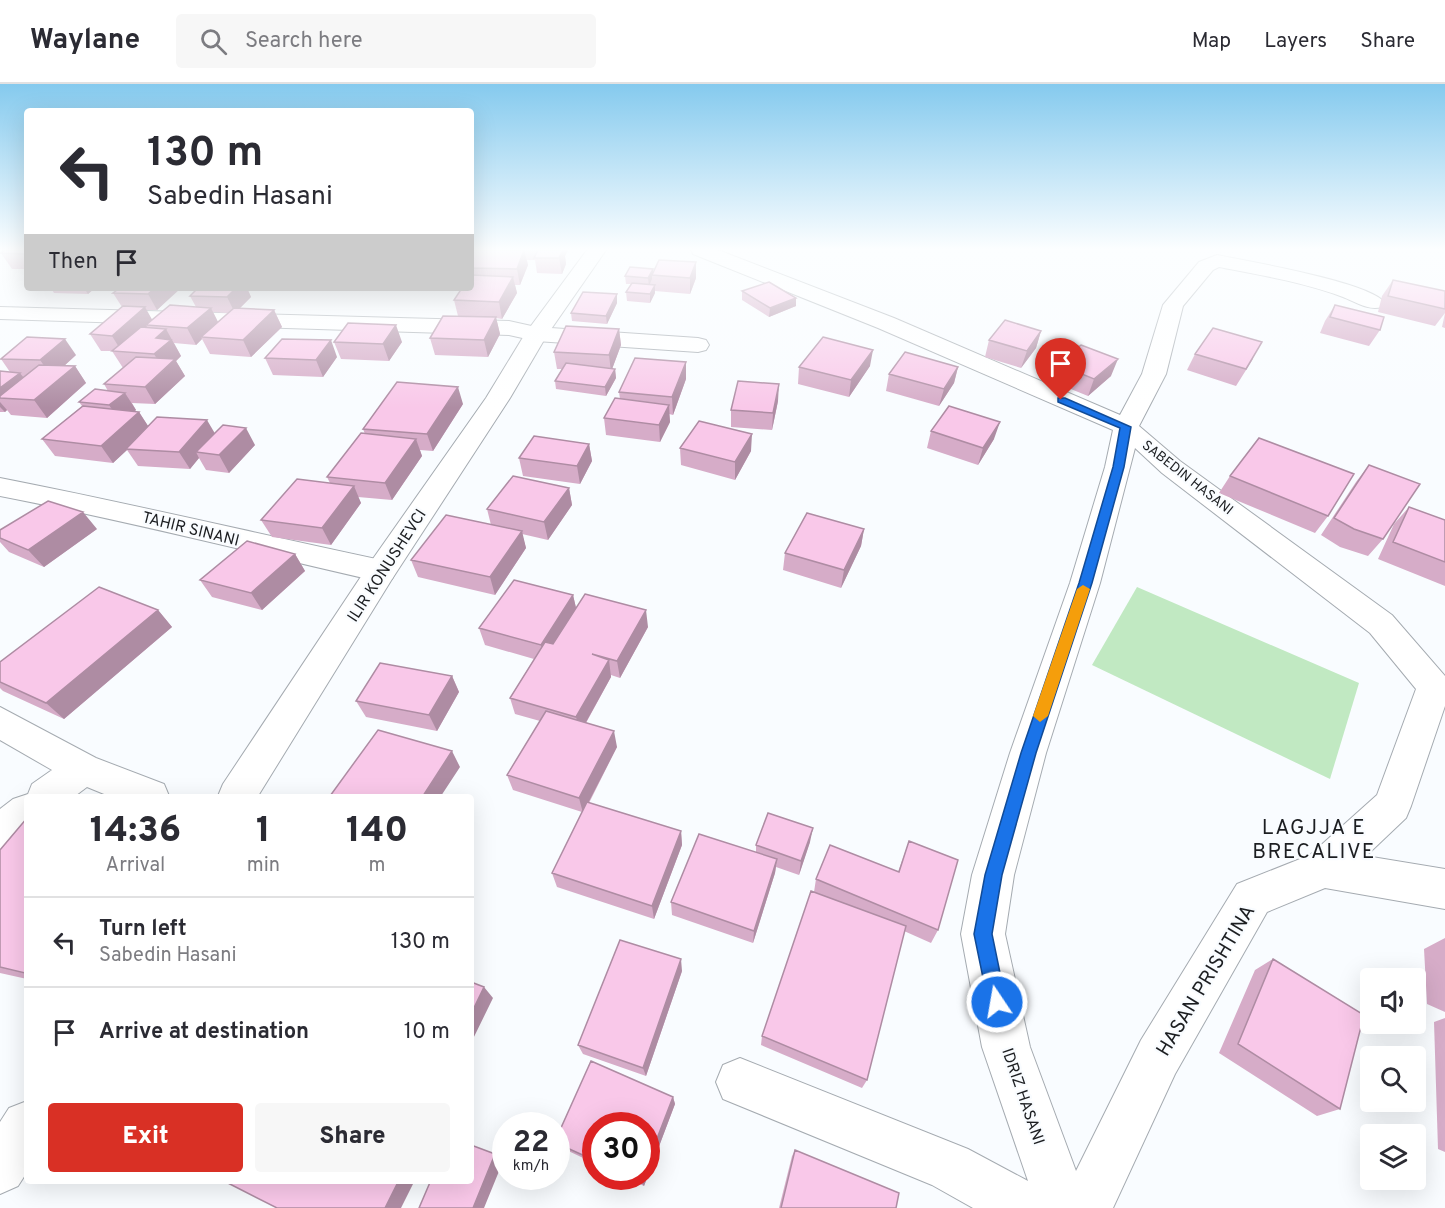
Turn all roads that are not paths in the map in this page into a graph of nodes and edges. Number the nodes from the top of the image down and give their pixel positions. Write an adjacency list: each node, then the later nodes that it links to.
1 (559, 302): 5 (street, ILIR KONUSHEVCI)
2 (834, 302): 7 (street, SABEDIN HASANI)
3 (1175, 302): 7 (street, IDRIZ HASANI)
4 (0, 313): 5 (street)
5 (536, 334): 6 (street); 9 (street, ILIR KONUSHEVCI)
6 (698, 345)
7 (1126, 427): 10 (street, SABEDIN HASANI); 24 (street, IDRIZ HASANI)
8 (0, 486): 9 (street, TAHIR SINANI)
9 (381, 571): 15 (street, ILIR KONUSHEVCI)
10 (1441, 688): 18 (street, SABEDIN HASANI)
11 (0, 722): 12 (street)
12 (83, 769): 13 (street); 14 (street)
13 (49, 794)
14 (145, 794)
15 (238, 794)
16 (24, 813): 17 (street)
17 (0, 832)
18 (1324, 869): 19 (street); 25 (street, HASAN PRISHTINA)
19 (1445, 889)
20 (740, 1082): 23 (street)
21 (24, 1131): 22 (street)
22 (0, 1168)
23 (1025, 1208)
24 (1064, 1208)
25 (1086, 1208)

